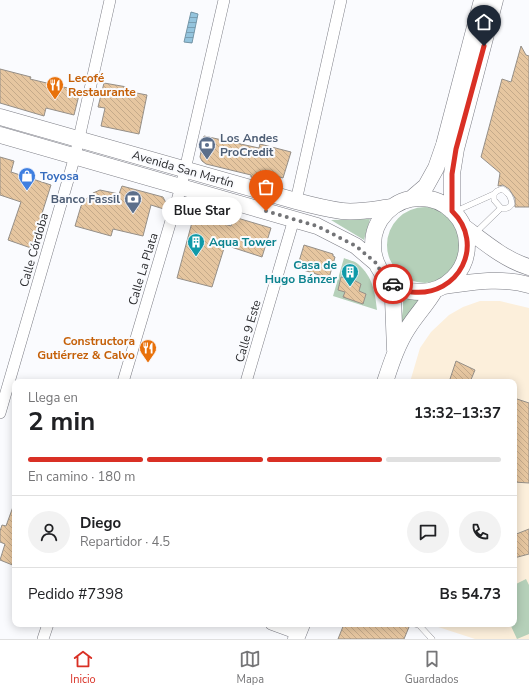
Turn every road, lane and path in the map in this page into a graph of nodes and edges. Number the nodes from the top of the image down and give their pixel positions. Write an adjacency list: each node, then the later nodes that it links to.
1 (110, 0): 8 (street, Calle Córdoba)
2 (224, 0): 10 (street, Calle La Plata)
3 (341, 0): 14 (street)
4 (482, 0): 13 (main road)
5 (495, 0): 17 (main road)
6 (0, 117): 8 (main road, Avenida San Martín)
7 (0, 135): 9 (main road, Avenida San Martín)
8 (80, 139): 9 (street, Calle Córdoba); 10 (main road, Avenida San Martín)
9 (75, 156): 11 (main road, Avenida San Martín); 28 (street, Calle Córdoba)
10 (185, 169): 11 (street, Calle La Plata); 14 (main road, Avenida San Martín)
11 (181, 187): 18 (main road, Avenida San Martín); 25 (street, Calle La Plata)
12 (494, 194): 16 (lane); 16 (lane); 17 (lane)
13 (412, 198): 15 (main road); 17 (main road)
14 (296, 201): 15 (main road, Avenida San Martín)
15 (392, 207): 21 (main road)
16 (501, 208): 19 (lane)
17 (453, 211): 19 (main road)
18 (294, 219): 21 (main road, Avenida San Martín); 26 (street, Calle 9 Este)
19 (469, 234): 20 (main road); 23 (main road)
20 (529, 267)
21 (380, 270): 23 (main road); 24 (main road)
22 (529, 285): 23 (main road)
23 (439, 288): 24 (main road)
24 (395, 352): 27 (main road)
25 (125, 379)
26 (247, 379)
27 (386, 379)
28 (0, 413)
29 (47, 627): 33 (street)
30 (281, 627): 32 (street)
31 (421, 627): 34 (lane)
32 (299, 632)
33 (42, 639)
34 (432, 639)

